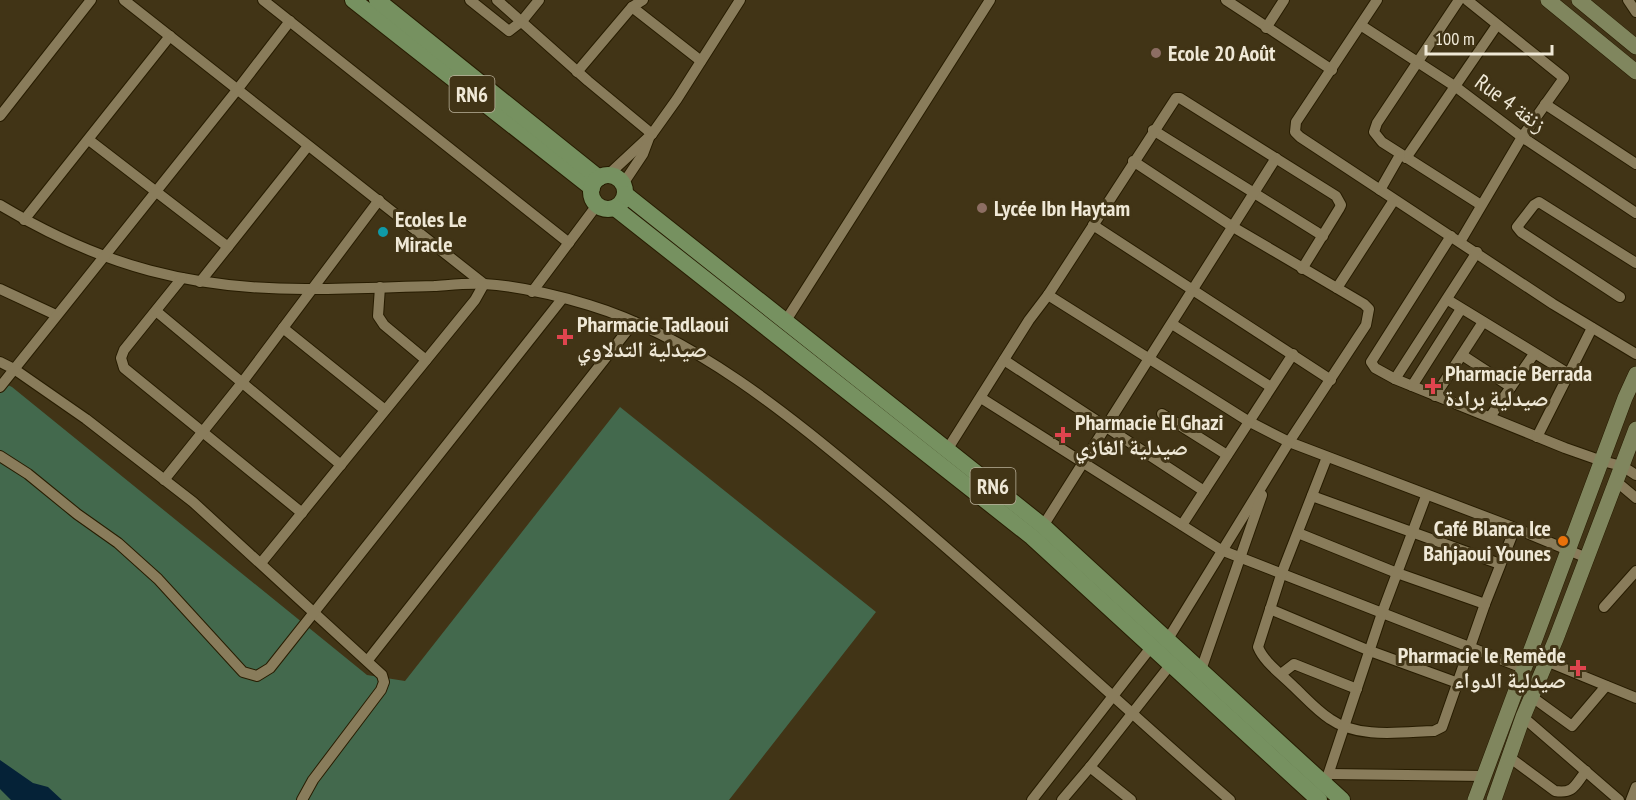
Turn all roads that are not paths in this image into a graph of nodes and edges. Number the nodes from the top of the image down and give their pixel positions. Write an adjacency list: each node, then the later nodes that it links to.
1 (91, 0): 37 (street)
2 (124, 0): 27 (street)
3 (263, 0): 22 (street)
4 (353, 0): 47 (main road, RN6)
5 (376, 0): 47 (main road, RN6)
6 (497, 0): 23 (street)
7 (539, 0): 23 (street)
8 (643, 0): 20 (street)
9 (740, 0): 30 (street)
10 (990, 0): 87 (street)
11 (1226, 0): 26 (street)
12 (1284, 0): 26 (street)
13 (1377, 0): 25 (street)
14 (1459, 0): 29 (street)
15 (1467, 0): 24 (street)
16 (1548, 0): 33 (street)
17 (1579, 0): 28 (street)
18 (1628, 0): 21 (street)
19 (477, 2): 23 (street)
20 (632, 7): 30 (street); 32 (street)
21 (1636, 12)
22 (290, 21): 35 (street); 64 (street)
23 (522, 21): 32 (street)
24 (1497, 25): 34 (street); 36 (street)
25 (1362, 26): 29 (street, Rue 4 زنقة); 31 (street)
26 (1266, 28): 31 (street)
27 (170, 36): 35 (street); 41 (street)
28 (1634, 40)
29 (1416, 61): 34 (street, Rue 4 زنقة); 43 (street)
30 (701, 62): 39 (street)
31 (1332, 70): 50 (street)
32 (577, 72): 39 (street)
33 (1636, 72)
34 (1456, 87): 40 (street, Rue 4 زنقة); 43 (street)
35 (237, 90): 42 (street); 49 (street)
36 (1545, 104): 40 (street); 46 (street)
37 (0, 116)
38 (1153, 129): 44 (street); 45 (street); 51 (street)
39 (651, 136): 47 (street); 48 (street)
40 (1522, 137): 55 (street); 58 (street, Rue 4 زنقة)
41 (89, 140): 49 (street); 59 (street)
42 (308, 146): 52 (street); 65 (street)
43 (1403, 157): 50 (street); 55 (street)
44 (1276, 158): 51 (street); 62 (street)
45 (1133, 161): 60 (street); 61 (street)
46 (1636, 164)
47 (600, 180): 48 (main road, RN6); 54 (main road)
48 (624, 189): 57 (main road); 87 (main road, RN6)
49 (157, 190): 65 (street); 67 (street)
50 (1380, 190): 53 (street)
51 (1255, 192): 61 (street); 62 (street)
52 (379, 200): 72 (street); 76 (street)
53 (1394, 200): 63 (street); 74 (street)
54 (597, 205): 57 (main road, RN6); 64 (street)
55 (1480, 205): 63 (street)
56 (0, 206): 59 (street)
57 (615, 208): 158 (main road, RN6)
58 (1636, 213)
59 (24, 220): 67 (street)
60 (1093, 225): 77 (street); 79 (street)
61 (1233, 227): 69 (street); 77 (street)
62 (1323, 236): 69 (street)
63 (1455, 239): 66 (street); 103 (street)
64 (568, 243): 78 (street)
65 (228, 247): 71 (street)
66 (1477, 252): 82 (street); 91 (street)
67 (103, 258): 70 (street); 85 (street)
68 (1636, 263): 80 (street)
69 (1302, 269): 74 (street)
70 (182, 278): 71 (street); 84 (street)
71 (200, 282): 76 (street)
72 (484, 284): 73 (street); 78 (street); 96 (street)
73 (380, 287): 76 (street); 96 (street)
74 (1337, 288): 104 (street)
75 (0, 289): 85 (street)
76 (311, 289): 90 (street)
77 (1193, 290): 89 (street); 92 (street)
78 (532, 292): 81 (street)
79 (1047, 295): 97 (street); 98 (street)
80 (1620, 297)
81 (562, 299): 86 (street); 155 (street)
82 (1448, 300): 83 (street); 103 (street)
83 (1461, 309): 88 (street); 106 (street)
84 (156, 311): 105 (street); 118 (street)
85 (56, 315): 100 (street)
86 (634, 322): 161 (street); 171 (street)
87 (785, 322): 121 (main road, RN6)
88 (1483, 322): 93 (street); 95 (street)
89 (1172, 324): 98 (street); 108 (street)
90 (283, 328): 105 (street); 112 (street)
91 (1592, 328): 94 (street); 102 (street)
92 (1293, 354): 104 (street); 108 (street)
93 (1534, 354): 102 (street); 109 (street)
94 (1636, 354)
95 (1462, 355): 109 (street); 110 (street)
96 (426, 360): 112 (street)
97 (1004, 360): 111 (street); 116 (street)
98 (1149, 360): 115 (street); 116 (street)
99 (0, 362): 100 (street)
100 (14, 369): 107 (street); 131 (street)
101 (1636, 374): 125 (street)
102 (1569, 375): 119 (street)
103 (1395, 379): 106 (street)
104 (1331, 380): 120 (street)
105 (241, 384): 118 (street); 127 (street)
106 (1412, 386): 110 (street)
107 (0, 387)
108 (1271, 387): 115 (street)
109 (1511, 387): 114 (street)
110 (1435, 396): 114 (street)
111 (981, 398): 121 (street); 126 (street)
112 (385, 410): 127 (street)
113 (1162, 414): 122 (street)
114 (1490, 417): 119 (street)
115 (1248, 421): 120 (street); 122 (street)
116 (1106, 427): 126 (street); 133 (street)
117 (1636, 429): 128 (street)
118 (202, 433): 131 (street); 137 (street)
119 (1538, 437): 125 (street)
120 (1289, 442): 124 (street); 130 (street)
121 (947, 450): 139 (main road, RN6)
122 (1227, 455): 133 (street)
123 (0, 456): 155 (street)
124 (1327, 457): 134 (street); 135 (street)
125 (1602, 461): 128 (street); 144 (street)
126 (1083, 462): 138 (street); 139 (street)
127 (341, 465): 137 (street)
128 (1622, 466): 129 (street); 132 (street)
129 (1636, 475)
130 (1268, 478): 143 (street); 146 (street)
131 (164, 480): 147 (street)
132 (1617, 482): 136 (street); 145 (street)
133 (1204, 491): 138 (street)
134 (1426, 495): 140 (street); 142 (street)
135 (1312, 496): 141 (street); 142 (street)
136 (1636, 498)
137 (302, 513): 147 (street)
138 (1182, 525): 143 (street)
139 (1043, 526): 157 (main road, RN6)
140 (1515, 528): 144 (street); 148 (street)
141 (1298, 533): 150 (street); 151 (street)
142 (1411, 533): 148 (street); 150 (street)
143 (1221, 550): 146 (street); 157 (street)
144 (1568, 551): 145 (street); 162 (street)
145 (1587, 558): 163 (street)
146 (1241, 559): 151 (street); 165 (street)
147 (261, 563): 155 (street)
148 (1500, 564): 152 (street)
149 (1636, 571): 153 (street)
150 (1398, 573): 152 (street); 156 (street)
151 (1281, 575): 154 (street); 156 (street)
152 (1485, 604): 159 (street)
153 (1604, 607)
154 (1270, 609): 160 (street); 166 (street)
155 (314, 612): 161 (street)
156 (1382, 613): 159 (street); 160 (street)
157 (1168, 639): 165 (main road, RN6)
158 (1152, 646): 164 (main road, RN6); 171 (street)
159 (1470, 648): 162 (street); 167 (street)
160 (1370, 651): 167 (street); 169 (street)
161 (368, 660): 182 (street)
162 (1526, 661): 163 (street); 179 (street)
163 (1546, 662): 168 (street); 170 (street)
164 (1171, 664): 173 (street); 180 (main road, RN6)
165 (1201, 670): 180 (main road, RN6)
166 (1281, 674): 169 (street); 175 (street)
167 (1458, 683): 175 (street)
168 (1606, 686): 170 (street); 172 (street)
169 (1357, 689): 175 (street)
170 (1532, 697): 174 (street)
171 (1112, 698): 173 (street); 183 (street)
172 (1636, 698)
173 (1131, 715): 177 (street); 186 (street)
174 (1523, 717): 176 (street); 178 (street)
175 (1345, 727): 180 (street)
176 (1509, 757): 178 (street); 189 (street)
177 (1090, 767): 184 (street); 185 (street)
178 (1586, 771): 190 (street)
179 (1484, 776): 180 (street); 188 (street)
180 (1324, 786): 187 (main road, RN6)
181 (1636, 787): 191 (street)
182 (303, 800)
183 (1032, 800)
184 (1062, 800)
185 (1131, 800)
186 (1230, 800)
187 (1342, 800)
188 (1475, 800)
189 (1494, 800)
190 (1619, 800)
191 (1631, 800)

